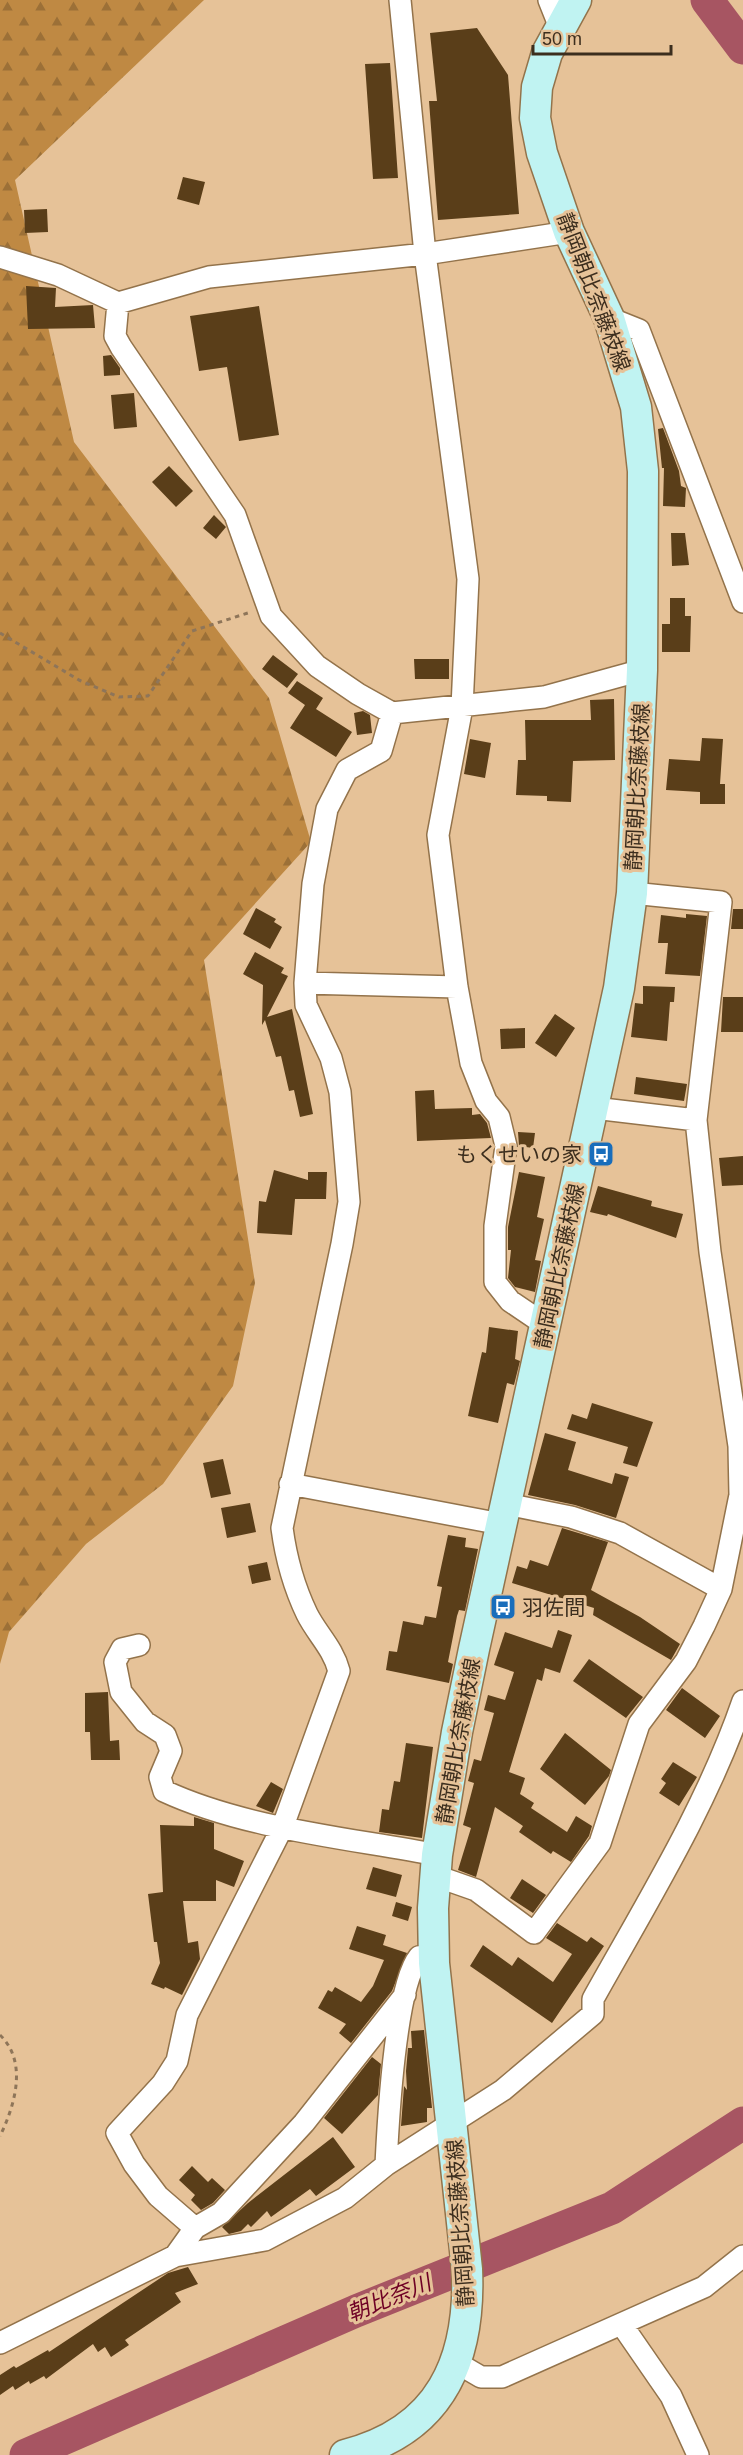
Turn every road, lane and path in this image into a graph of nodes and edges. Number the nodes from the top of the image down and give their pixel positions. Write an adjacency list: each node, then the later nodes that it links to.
1 (400, 0): 4 (street)
2 (564, 8): 3 (main road, 静岡朝比奈藤枝線)
3 (569, 232): 4 (street); 7 (main road, 静岡朝比奈藤枝線)
4 (425, 254): 6 (street); 12 (street)
5 (0, 257): 6 (street)
6 (118, 303): 9 (street)
7 (609, 318): 8 (street); 11 (main road, 静岡朝比奈藤枝線)
8 (743, 602)
9 (266, 608): 10 (path); 13 (street)
10 (0, 633)
11 (642, 670): 12 (street); 14 (main road, 静岡朝比奈藤枝線)
12 (462, 707): 13 (street); 16 (street)
13 (392, 713): 15 (street)
14 (632, 893): 17 (main road, 静岡朝比奈藤枝線); 18 (street)
15 (305, 983): 16 (street); 20 (street)
16 (457, 987): 19 (street)
17 (594, 1108): 18 (street); 19 (main road, 静岡朝比奈藤枝線)
18 (696, 1120): 22 (street)
19 (547, 1326): 21 (main road, 静岡朝比奈藤枝線)
20 (290, 1484): 21 (street); 25 (street)
21 (503, 1514): 22 (street); 26 (main road, 静岡朝比奈藤枝線)
22 (721, 1589): 26 (street)
23 (139, 1645): 25 (street)
24 (743, 1701): 30 (street)
25 (283, 1826): 26 (street); 33 (street)
26 (437, 1865): 27 (main road, 静岡朝比奈藤枝線)
27 (434, 1964): 28 (street); 30 (main road, 静岡朝比奈藤枝線)
28 (405, 1995): 32 (street); 33 (street)
29 (0, 2035): 31 (path)
30 (452, 2125): 32 (street); 38 (main road, 静岡朝比奈藤枝線)
31 (0, 2136)
32 (386, 2165): 34 (street)
33 (195, 2228): 34 (street)
34 (175, 2256): 37 (street)
35 (743, 2256): 36 (street)
36 (622, 2325): 38 (street); 40 (street)
37 (0, 2343)
38 (460, 2350): 39 (main road, 静岡朝比奈藤枝線)
39 (362, 2453)
40 (698, 2455)

